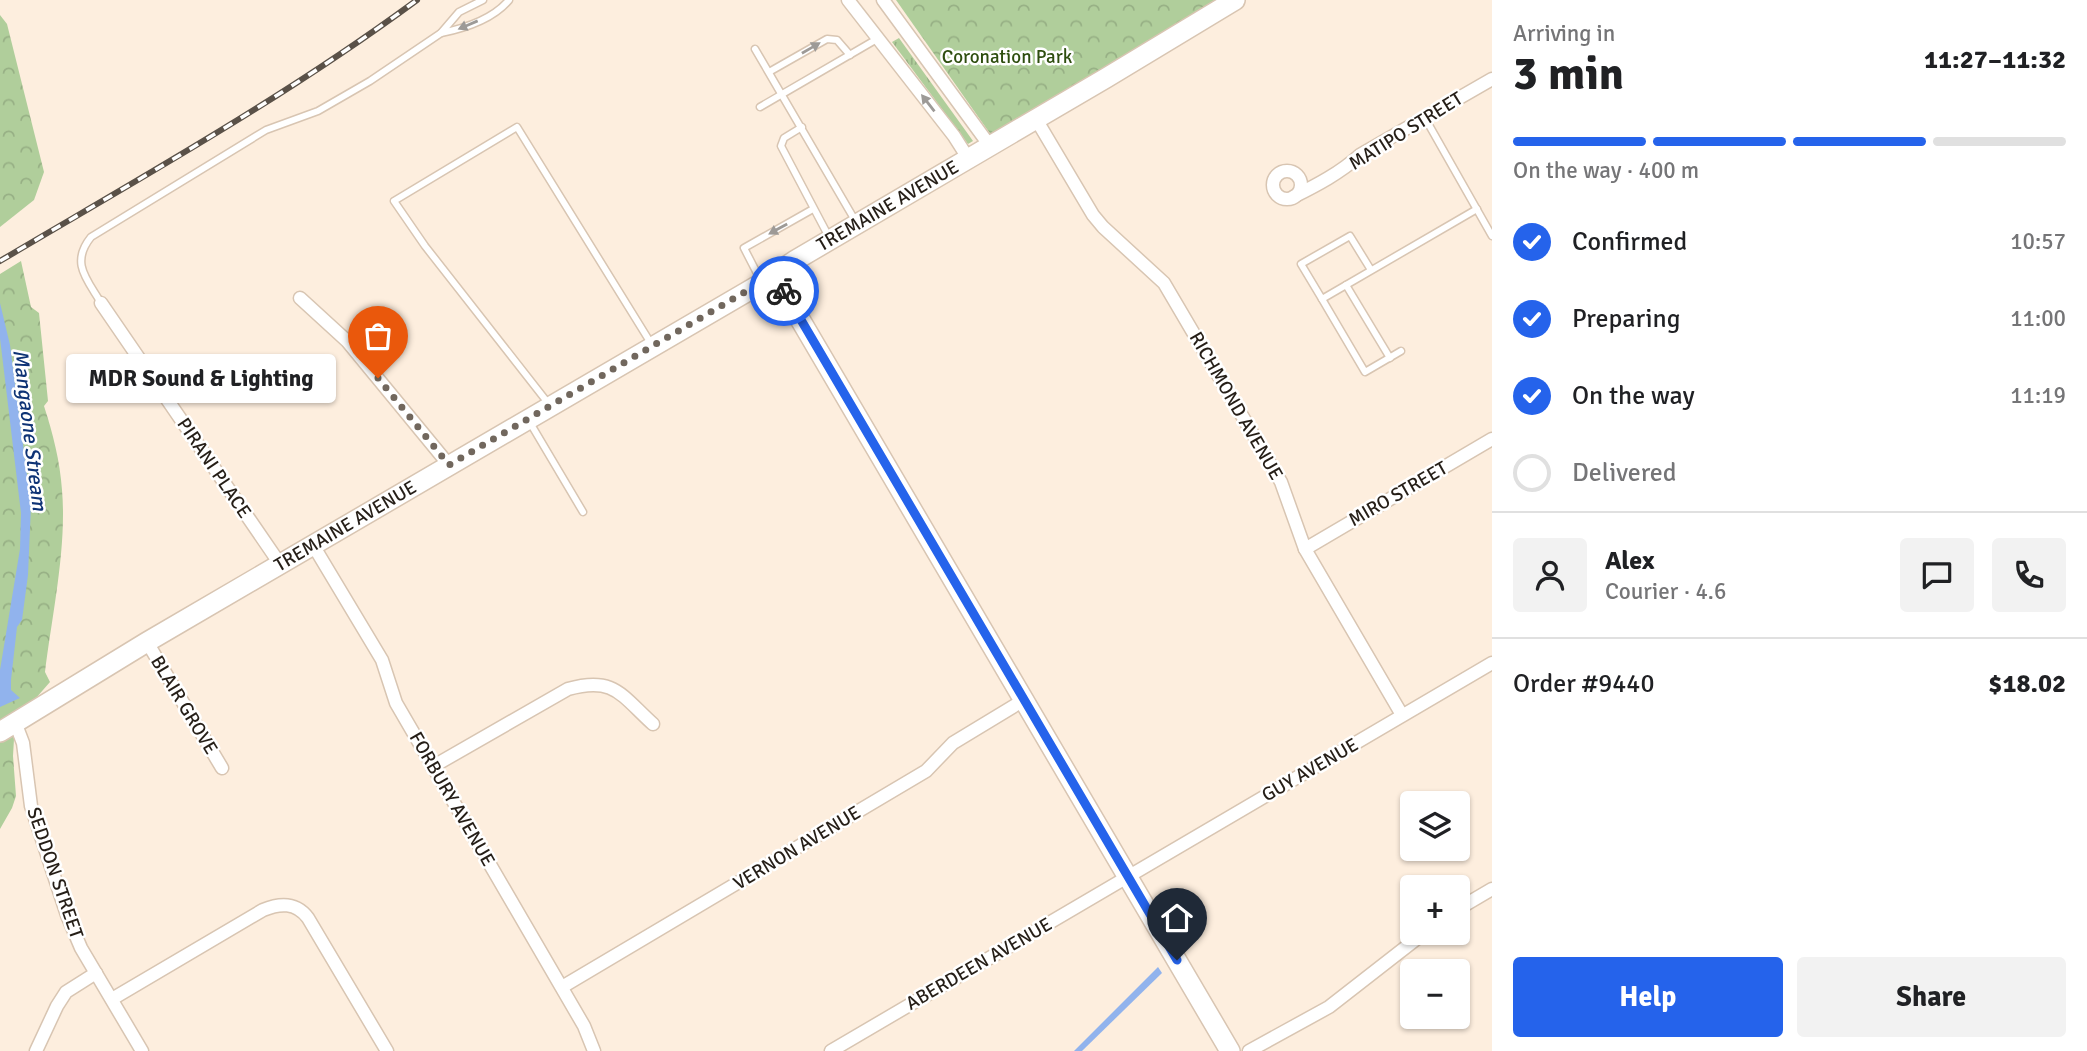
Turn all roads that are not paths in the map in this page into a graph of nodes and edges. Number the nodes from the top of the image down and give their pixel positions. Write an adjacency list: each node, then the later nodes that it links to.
1 (483, 0): 6 (lane)
2 (509, 0): 6 (lane, one-way to 6)
3 (848, 0): 7 (street)
4 (883, 0): 17 (street)
5 (1235, 0): 15 (main road, TREMAINE AVENUE)
6 (441, 33): 32 (lane)
7 (877, 39): 9 (lane); 18 (street, one-way to 7)
8 (755, 49): 10 (lane)
9 (850, 55): 10 (lane, one-way to 9); 12 (lane)
10 (769, 72): 12 (lane)
11 (1492, 79): 14 (street, MATIPO STREET)
12 (782, 94): 13 (lane); 16 (lane)
13 (760, 107)
14 (1425, 118): 20 (street, MATIPO STREET); 23 (lane)
15 (1036, 119): 17 (main road, TREMAINE AVENUE); 42 (street, RICHMOND AVENUE)
16 (802, 127): 22 (lane); 24 (lane)
17 (990, 146): 18 (main road, TREMAINE AVENUE)
18 (968, 158): 24 (main road, TREMAINE AVENUE)
19 (1301, 182): 20 (street); 21 (street); 21 (street)
20 (1321, 183): 21 (street, MATIPO STREET)
21 (1293, 197)
22 (813, 209): 26 (lane); 28 (lane, one-way to 28)
23 (1476, 209): 25 (lane); 27 (lane)
24 (857, 224): 26 (main road, TREMAINE AVENUE)
25 (1492, 236)
26 (830, 240): 28 (main road, TREMAINE AVENUE)
27 (1371, 270): 29 (lane); 31 (lane)
28 (768, 279): 33 (main road, TREMAINE AVENUE); 46 (main road)
29 (1346, 285): 31 (lane); 35 (lane)
30 (300, 298): 39 (street)
31 (1322, 299): 35 (lane)
32 (101, 303): 43 (street, PIRANI PLACE)
33 (653, 346): 36 (main road, TREMAINE AVENUE); 36 (lane)
34 (1401, 351): 35 (lane)
35 (1390, 358)
36 (550, 406): 37 (main road, TREMAINE AVENUE)
37 (528, 419): 39 (main road, TREMAINE AVENUE); 40 (lane)
38 (1492, 439): 42 (street, MIRO STREET)
39 (449, 465): 41 (main road, TREMAINE AVENUE)
40 (583, 512)
41 (313, 545): 43 (main road, TREMAINE AVENUE); 50 (street, FORBURY AVENUE)
42 (1305, 549): 47 (street, RICHMOND AVENUE)
43 (279, 564): 44 (main road, TREMAINE AVENUE)
44 (147, 642): 49 (main road, TREMAINE AVENUE); 51 (street, BLAIR GROVE)
45 (1492, 663): 47 (street, GUY AVENUE)
46 (1024, 700): 52 (main road); 57 (street, VERNON AVENUE)
47 (1402, 715): 52 (street, GUY AVENUE)
48 (653, 724): 50 (street)
49 (8, 727): 56 (street, SEDDON STREET)
50 (432, 767): 57 (street, FORBURY AVENUE)
51 (222, 768)
52 (1128, 877): 63 (street, ABERDEEN AVENUE); 64 (main road)
53 (1492, 889): 54 (street)
54 (1470, 902)
55 (1409, 945): 65 (street)
56 (96, 973): 58 (street, SEDDON STREET); 59 (street)
57 (562, 987): 62 (street, FORBURY AVENUE)
58 (112, 999): 60 (street, SEDDON STREET); 61 (street)
59 (36, 1051)
60 (142, 1051)
61 (387, 1051)
62 (594, 1051)
63 (831, 1051)
64 (1230, 1051)
65 (1249, 1051)

